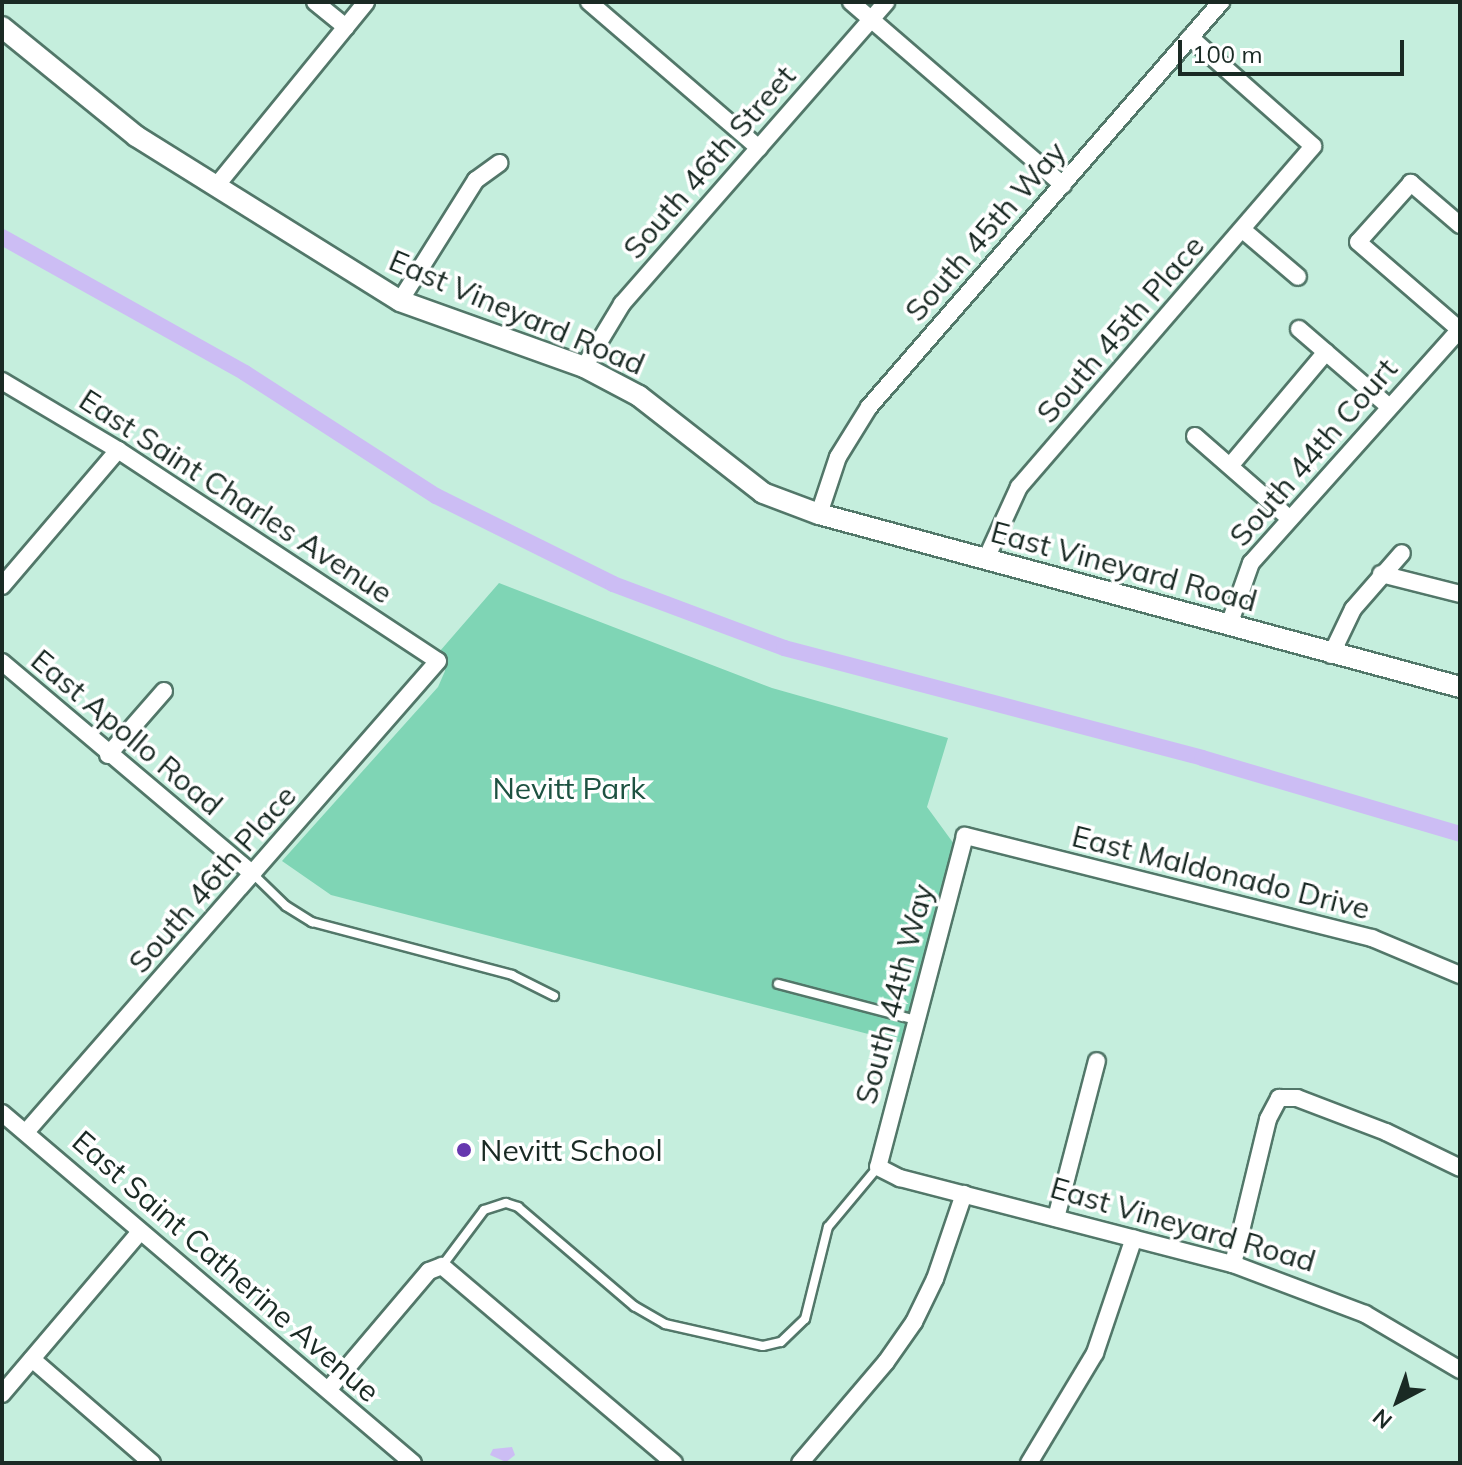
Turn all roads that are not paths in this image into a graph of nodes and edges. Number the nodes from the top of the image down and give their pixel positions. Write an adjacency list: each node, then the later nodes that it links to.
1 (315, 2): 9 (street)
2 (366, 2): 9 (street)
3 (589, 2): 11 (street)
4 (851, 2): 7 (street)
5 (886, 2): 7 (street, South 46th Street)
6 (1221, 2): 10 (street, South 45th Way)
7 (871, 20): 11 (street, South 46th Street); 14 (street)
8 (2, 27): 13 (street, East Vineyard Road)
9 (346, 27): 13 (street)
10 (1190, 37): 14 (street, South 45th Way); 16 (street, South 45th Place)
11 (759, 148): 22 (street, South 46th Street)
12 (499, 163): 18 (street)
13 (217, 185): 18 (street, East Vineyard Road)
14 (1063, 185): 28 (street, South 45th Way)
15 (1460, 225): 20 (street)
16 (1243, 230): 17 (street); 31 (street, South 45th Place)
17 (1298, 277)
18 (400, 301): 22 (street, East Vineyard Road)
19 (1299, 329): 21 (street)
20 (1460, 329): 24 (street, South 44th Court)
21 (1326, 352): 24 (street); 27 (street)
22 (584, 367): 28 (street, East Vineyard Road)
23 (2, 381): 26 (street, East Saint Charles Avenue)
24 (1387, 405): 29 (street, South 44th Court)
25 (1195, 436): 27 (street)
26 (118, 450): 33 (street); 37 (street, East Saint Charles Avenue)
27 (1230, 466): 29 (street)
28 (819, 514): 31 (street, East Vineyard Road)
29 (1289, 518): 35 (street, South 44th Court)
30 (1402, 553): 32 (street)
31 (986, 559): 35 (street, East Vineyard Road)
32 (1381, 574): 34 (street); 36 (street)
33 (2, 586)
34 (1460, 594)
35 (1229, 625): 36 (street, East Vineyard Road)
36 (1331, 655): 39 (street, East Vineyard Road)
37 (438, 661): 43 (street, South 46th Place)
38 (2, 662): 41 (street, East Apollo Road)
39 (1460, 687)
40 (164, 691): 41 (street)
41 (108, 755): 43 (street, East Apollo Road)
42 (965, 836): 44 (street, East Maldonado Drive); 47 (street, South 44th Way)
43 (253, 874): 46 (lane); 50 (street, South 46th Place)
44 (1460, 975)
45 (778, 984): 47 (lane)
46 (554, 996)
47 (916, 1020): 51 (street, South 44th Way)
48 (1097, 1061): 54 (street)
49 (2, 1113): 50 (street, East Saint Catherine Avenue)
50 (26, 1132): 55 (street, East Saint Catherine Avenue)
51 (878, 1167): 53 (street, East Vineyard Road); 58 (lane)
52 (1460, 1168): 57 (street)
53 (964, 1194): 54 (street, East Vineyard Road); 66 (street)
54 (1056, 1218): 56 (street, East Vineyard Road)
55 (140, 1232): 59 (street); 61 (street, East Saint Catherine Avenue)
56 (1134, 1238): 57 (street, East Vineyard Road); 67 (street)
57 (1233, 1264): 60 (street, East Vineyard Road)
58 (442, 1266): 61 (street); 65 (street)
59 (32, 1359): 62 (street); 63 (street)
60 (1460, 1370)
61 (328, 1390): 64 (street, East Saint Catherine Avenue)
62 (2, 1394)
63 (152, 1463)
64 (413, 1463)
65 (674, 1463)
66 (800, 1463)
67 (1029, 1463)

